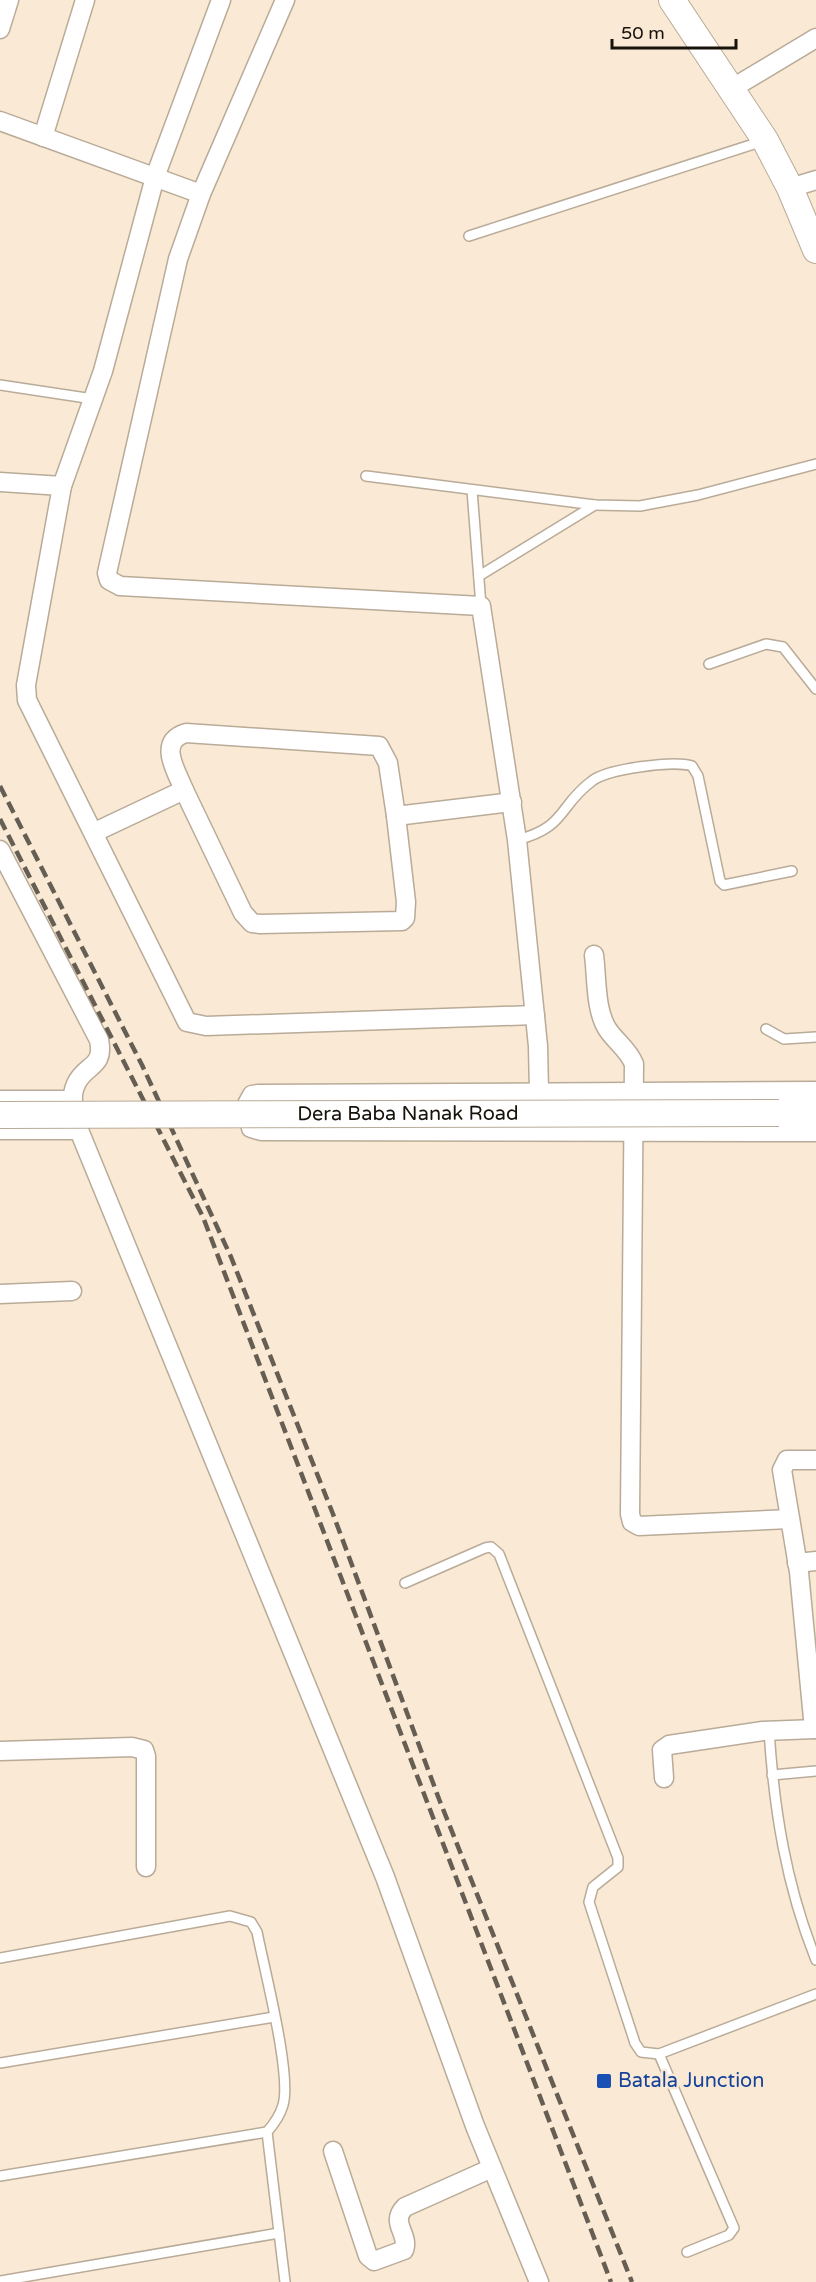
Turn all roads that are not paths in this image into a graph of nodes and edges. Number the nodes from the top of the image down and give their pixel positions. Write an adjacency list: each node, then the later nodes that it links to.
1 (9, 0): 6 (street)
2 (85, 0): 10 (street)
3 (221, 0): 12 (street)
4 (285, 0): 15 (street)
5 (672, 0): 8 (main road)
6 (0, 29)
7 (816, 38): 8 (street)
8 (731, 89): 11 (main road)
9 (0, 121): 10 (street)
10 (43, 136): 12 (street)
11 (765, 140): 14 (main road); 16 (lane)
12 (155, 177): 15 (street); 19 (street)
13 (816, 180): 14 (street)
14 (790, 188): 17 (main road)
15 (201, 194): 27 (street)
16 (469, 236)
17 (816, 250)
18 (0, 385): 19 (lane)
19 (93, 399): 23 (street)
20 (816, 465): 25 (lane)
21 (366, 476): 24 (lane)
22 (0, 482): 23 (street)
23 (62, 486): 33 (street)
24 (472, 490): 25 (lane); 26 (lane)
25 (595, 505): 26 (lane)
26 (478, 576): 27 (lane)
27 (481, 606): 31 (street)
28 (709, 664): 29 (lane)
29 (816, 689)
30 (184, 790): 32 (street); 32 (street); 33 (street)
31 (512, 802): 32 (street); 34 (street)
32 (396, 816)
33 (95, 832): 38 (street)
34 (517, 840): 36 (lane); 38 (street)
35 (0, 850): 45 (street)
36 (792, 871)
37 (594, 955): 43 (street)
38 (535, 1015): 42 (street)
39 (766, 1029): 40 (lane)
40 (816, 1037)
41 (816, 1091): 43 (street)
42 (539, 1092): 43 (street); 50 (street)
43 (634, 1092): 50 (street)
44 (0, 1100): 45 (street)
45 (73, 1100): 49 (street)
46 (816, 1112): 47 (main road, Dera Baba Nanak Road, bridge)
47 (0, 1115)
48 (0, 1130): 49 (street)
49 (79, 1130): 74 (street)
50 (634, 1132): 51 (street); 55 (street)
51 (816, 1132)
52 (72, 1291): 53 (street)
53 (0, 1294)
54 (816, 1460): 55 (street)
55 (790, 1519): 57 (street)
56 (816, 1561): 57 (street)
57 (797, 1563): 59 (street)
58 (405, 1583): 70 (lane)
59 (815, 1729): 60 (street)
60 (769, 1730): 63 (lane); 64 (street)
61 (0, 1751): 65 (street)
62 (816, 1771): 63 (lane)
63 (772, 1775): 67 (lane)
64 (664, 1778)
65 (146, 1867)
66 (0, 1958): 69 (lane)
67 (816, 1960)
68 (816, 1994): 70 (lane)
69 (274, 2017): 71 (lane); 72 (lane)
70 (659, 2054): 77 (lane)
71 (0, 2063)
72 (267, 2132): 75 (lane); 76 (lane)
73 (333, 2151): 74 (street)
74 (492, 2168): 80 (street)
75 (0, 2176)
76 (279, 2233): 78 (lane); 79 (lane)
77 (687, 2252)
78 (0, 2281)
79 (285, 2282)
80 (539, 2282)

